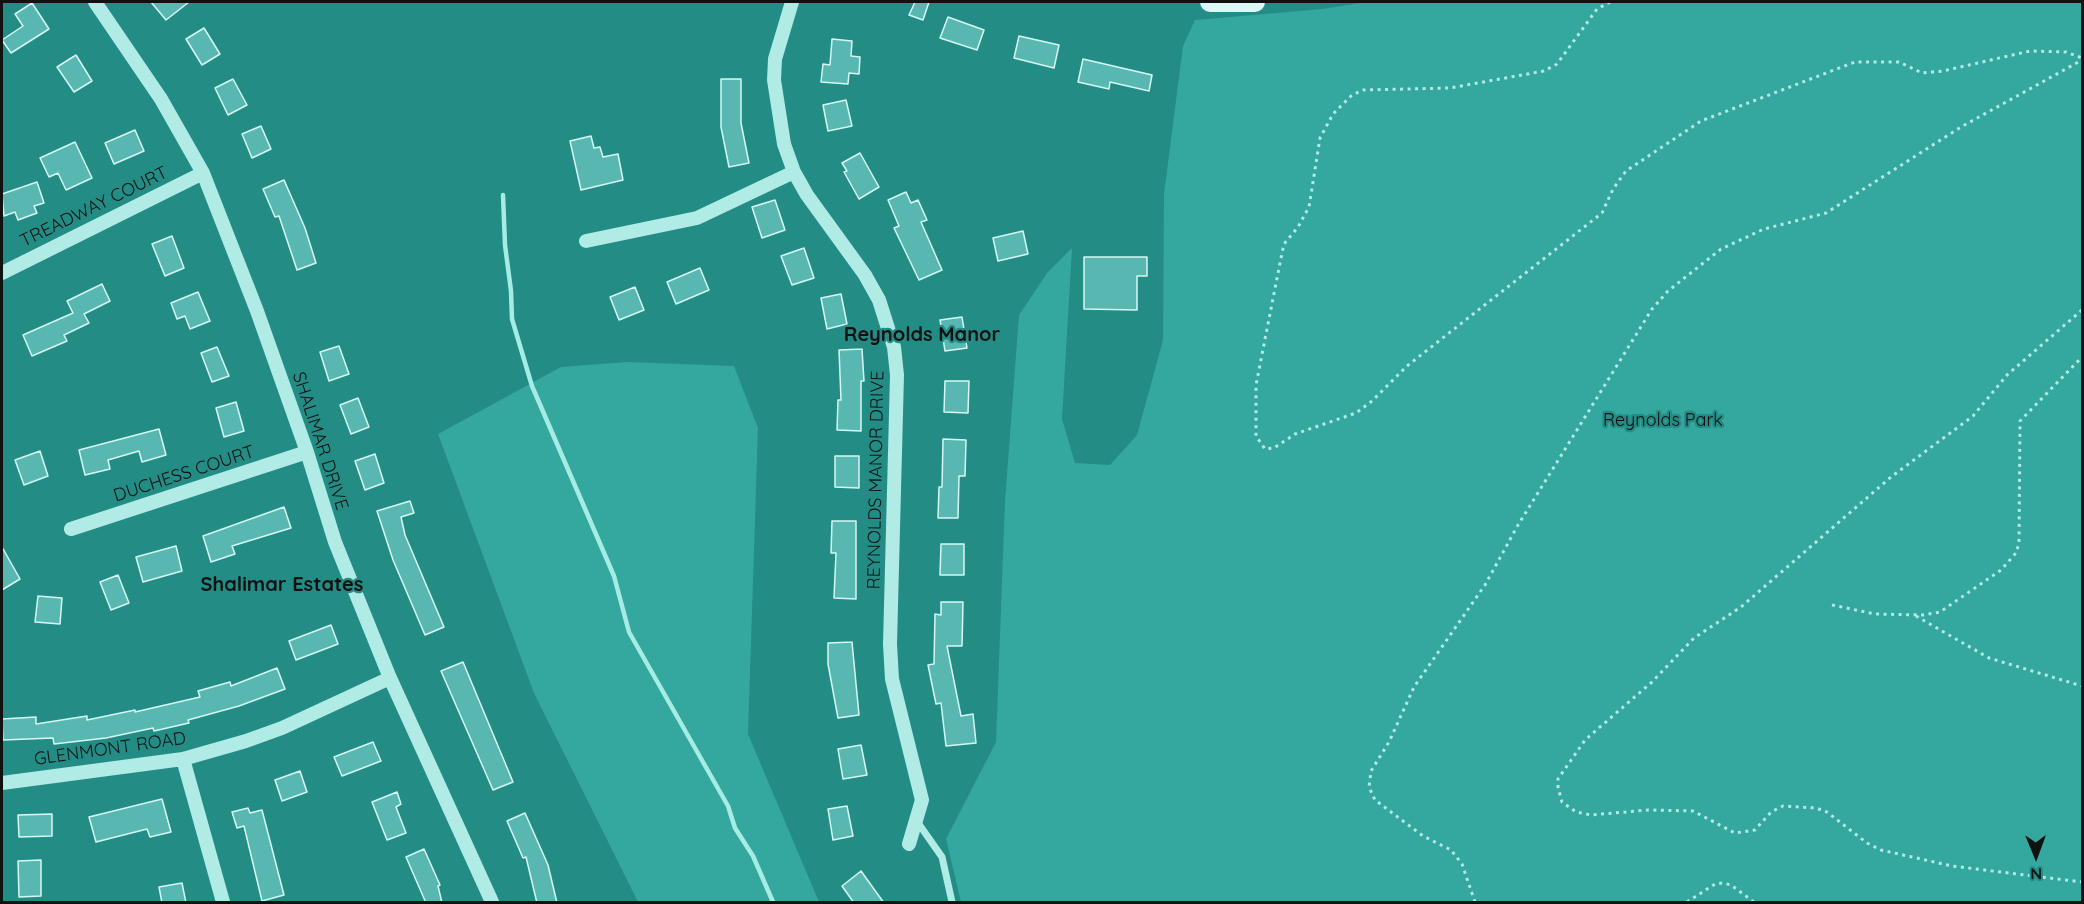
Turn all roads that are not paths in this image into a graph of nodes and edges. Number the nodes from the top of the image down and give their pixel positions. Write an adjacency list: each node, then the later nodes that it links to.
1 (95, 2): 6 (street, SHALIMAR DRIVE)
2 (792, 2): 5 (street, REYNOLDS MANOR DRIVE)
3 (1210, 2): 4 (main road)
4 (1255, 2)
5 (794, 172): 7 (street); 14 (street, REYNOLDS MANOR DRIVE)
6 (203, 173): 8 (street, TREADWAY COURT); 9 (street, SHALIMAR DRIVE)
7 (585, 242)
8 (2, 273)
9 (307, 452): 10 (street, DUCHESS COURT); 11 (street, SHALIMAR DRIVE)
10 (71, 529)
11 (390, 678): 12 (street, GLENMONT ROAD); 17 (street, SHALIMAR DRIVE)
12 (183, 759): 13 (street, GLENMONT ROAD); 16 (street)
13 (2, 783)
14 (916, 820): 15 (street, REYNOLDS MANOR DRIVE); 18 (lane)
15 (909, 844)
16 (223, 903)
17 (492, 903)
18 (952, 903)

